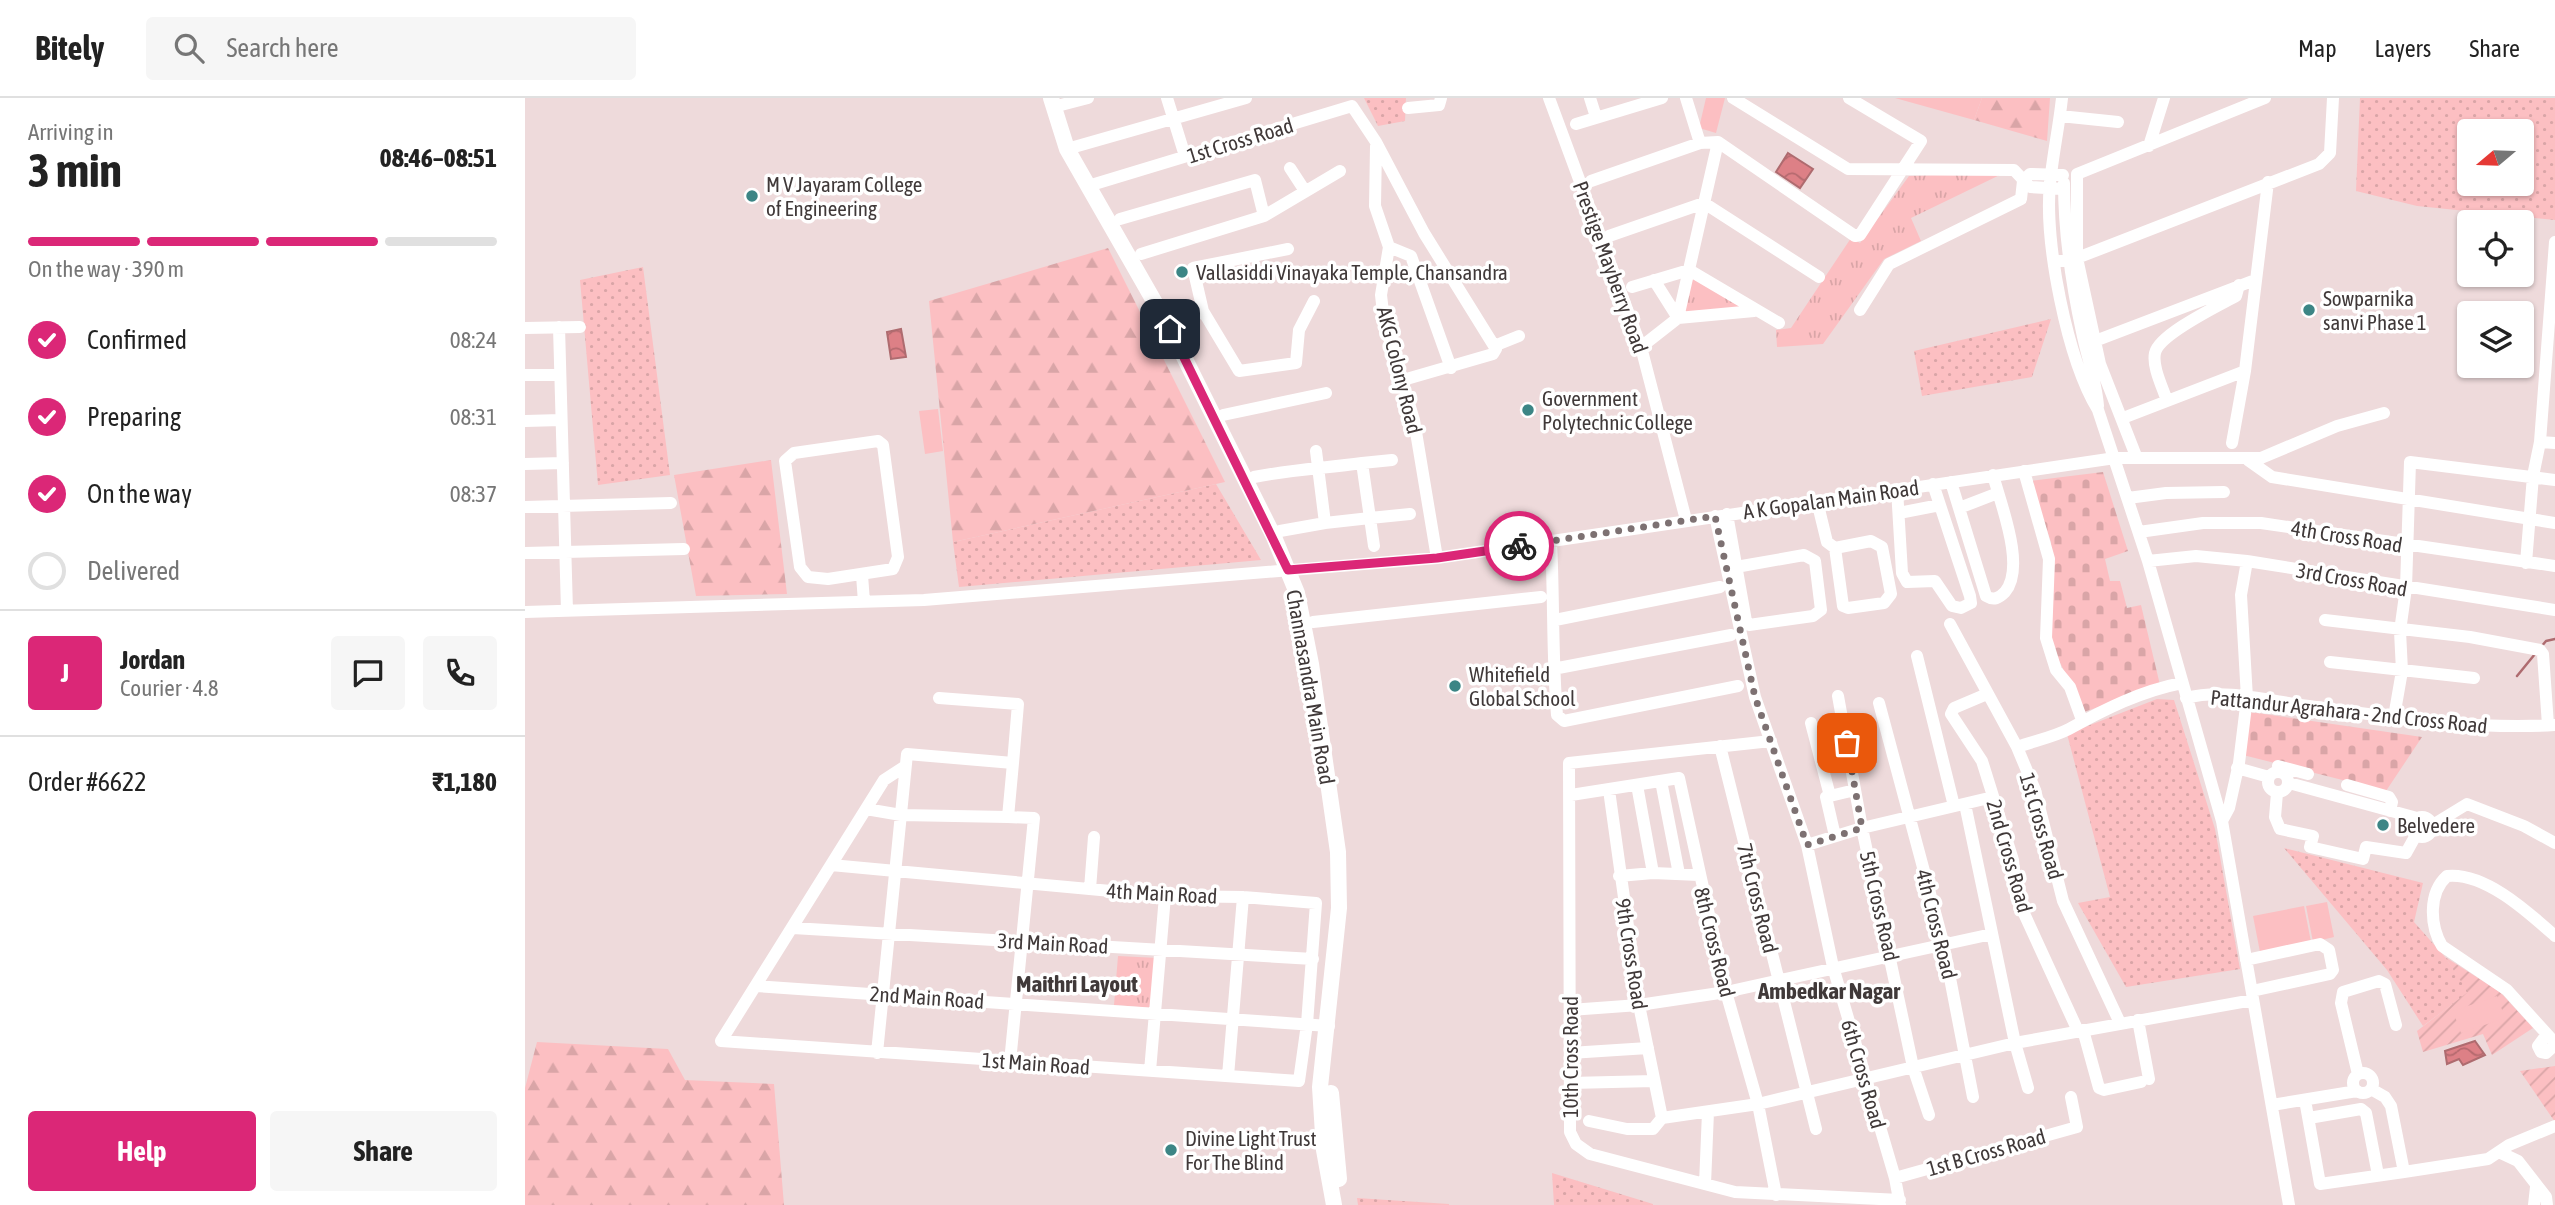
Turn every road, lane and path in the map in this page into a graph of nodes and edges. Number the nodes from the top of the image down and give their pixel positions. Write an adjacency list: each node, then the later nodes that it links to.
1 (1088, 98): 15 (street)
2 (1167, 98): 19 (street)
3 (1246, 98): 19 (street)
4 (1441, 98): 17 (street)
5 (1549, 98): 68 (street, Prestige Mayberry Road)
6 (1590, 98): 20 (street)
7 (1662, 98): 16 (street)
8 (1686, 98): 25 (street)
9 (1733, 98): 31 (street)
10 (1849, 98): 31 (street)
11 (2062, 98): 18 (street)
12 (2164, 98): 26 (street)
13 (2265, 98): 26 (street)
14 (2333, 98): 35 (street)
15 (1057, 100): 27 (main road, Channasandra Main Road)
16 (1623, 103): 20 (street)
17 (1409, 108)
18 (2060, 116): 21 (street); 32 (street)
19 (1173, 117): 27 (street); 28 (street)
20 (1596, 117): 22 (street)
21 (2118, 122)
22 (1576, 124)
23 (1376, 142): 28 (street, 1st Cross Road); 44 (street, AKG Colony Road); 67 (street)
24 (1718, 142): 25 (street); 31 (street); 39 (street)
25 (1700, 143): 33 (street)
26 (2149, 146): 47 (street)
27 (1071, 148): 36 (main road, Channasandra Main Road)
28 (1185, 156): 36 (street, 1st Cross Road)
29 (1290, 167): 38 (street)
30 (1340, 171): 38 (street)
31 (1903, 172): 34 (street)
32 (2059, 179): 34 (street); 37 (street); 47 (street)
33 (1591, 181)
34 (2023, 181): 37 (street); 55 (street)
35 (2268, 182): 47 (street); 51 (street)
36 (1091, 184): 41 (main road, Channasandra Main Road); 63 (main road, Channasandra Main Road)
37 (2050, 188): 47 (street)
38 (1305, 191): 40 (street)
39 (1704, 203): 42 (street); 48 (street); 49 (street)
40 (1264, 216): 41 (street); 46 (street)
41 (1119, 219): 46 (main road, Channasandra Main Road)
42 (1609, 236)
43 (2555, 242): 60 (street)
44 (1389, 247): 70 (street); 74 (street, AKG Colony Road)
45 (1288, 248): 57 (street)
46 (1141, 254): 63 (main road, Channasandra Main Road)
47 (2066, 261): 66 (street); 88 (street)
48 (1689, 270): 50 (street); 56 (street); 58 (street)
49 (1819, 277)
50 (1654, 280): 53 (street); 58 (street)
51 (2255, 280): 52 (street); 71 (street)
52 (2239, 285): 66 (street); 76 (street)
53 (1632, 287)
54 (1314, 301): 57 (street)
55 (1860, 310)
56 (1755, 311): 58 (street); 59 (street)
57 (1203, 312): 63 (street)
58 (1678, 318): 68 (street)
59 (1779, 323)
60 (2551, 323): 69 (street)
61 (559, 327): 62 (street); 64 (street); 72 (street)
62 (579, 327)
63 (1174, 327): 79 (main road, Channasandra Main Road); 136 (main road, Channasandra Main Road)
64 (525, 328)
65 (1519, 336): 67 (street)
66 (2095, 341): 80 (street)
67 (1494, 346): 70 (street)
68 (1640, 347): 117 (street, Prestige Mayberry Road)
69 (2549, 357): 77 (street)
70 (1451, 368): 74 (street)
71 (2245, 371): 76 (street); 84 (street)
72 (560, 374): 73 (street); 81 (street)
73 (525, 376)
74 (1403, 380): 130 (street, AKG Colony Road)
75 (1326, 393): 79 (street)
76 (2167, 401): 80 (street)
77 (2549, 408): 83 (street)
78 (2383, 413): 90 (street, A K Gopalan Main Road)
79 (1223, 415): 98 (main road, Channasandra Main Road)
80 (2123, 418): 87 (street)
81 (561, 420): 82 (street); 91 (street)
82 (525, 421)
83 (2540, 442): 85 (street); 97 (street)
84 (2232, 443)
85 (2555, 443)
86 (1316, 451): 94 (street)
87 (2136, 456): 88 (street, A K Gopalan Main Road); 90 (street, A K Gopalan Main Road)
88 (2115, 458): 95 (street, A K Gopalan Main Road); 105 (street)
89 (1392, 460): 92 (street)
90 (2248, 460): 106 (street)
91 (563, 463): 93 (street); 110 (street)
92 (1362, 463): 94 (street); 116 (street)
93 (525, 464)
94 (1318, 469): 98 (street); 119 (street)
95 (2024, 471): 96 (street, A K Gopalan Main Road); 167 (street)
96 (1993, 475): 100 (street, A K Gopalan Main Road); 104 (street)
97 (2533, 476): 99 (street); 106 (street); 118 (street)
98 (1254, 477): 121 (main road, Channasandra Main Road)
99 (2555, 480)
100 (1951, 482): 101 (street, A K Gopalan Main Road); 112 (street)
101 (1933, 484): 102 (street, A K Gopalan Main Road); 109 (street)
102 (1897, 489): 107 (street, A K Gopalan Main Road); 113 (street)
103 (2224, 492): 105 (street)
104 (1998, 494): 112 (street); 112 (street)
105 (2128, 498): 122 (street)
106 (2408, 500): 118 (street); 124 (street)
107 (1817, 501): 115 (street, A K Gopalan Main Road); 126 (street)
108 (671, 503): 110 (street)
109 (1940, 505): 113 (street); 113 (street)
110 (564, 506): 111 (street); 128 (street)
111 (525, 507)
112 (1959, 508)
113 (1899, 513)
114 (1410, 514): 116 (street)
115 (1721, 515): 117 (street, A K Gopalan Main Road); 135 (street); 170 (street, 6th Cross Road)
116 (1370, 518): 119 (street); 125 (street)
117 (1685, 520): 123 (street, A K Gopalan Main Road)
118 (2530, 520): 120 (street); 133 (street)
119 (1325, 523): 121 (street)
120 (2555, 523)
121 (1280, 531): 136 (main road, Channasandra Main Road)
122 (2139, 532): 124 (street, 4th Cross Road); 131 (street)
123 (1551, 541): 130 (street, A K Gopalan Main Road); 147 (street)
124 (2405, 544): 133 (street, 4th Cross Road); 140 (street)
125 (1374, 546)
126 (1835, 548): 126 (street)
127 (684, 549): 128 (street)
128 (565, 552): 129 (street); 145 (street)
129 (525, 553)
130 (1437, 558): 136 (street, A K Gopalan Main Road)
131 (2148, 561): 132 (street, 3rd Cross Road); 158 (street)
132 (2247, 561): 140 (street, 3rd Cross Road); 164 (street)
133 (2526, 564): 134 (street, 4th Cross Road)
134 (2555, 566)
135 (1736, 567): 135 (street)
136 (1293, 569): 142 (street, A K Gopalan Main Road); 149 (main road, Channasandra Main Road); 213 (main road, Channasandra Main Road)
137 (862, 575): 138 (street); 138 (street); 142 (street)
138 (828, 579): 143 (street)
139 (1720, 587): 147 (street)
140 (2406, 588): 144 (street, 3rd Cross Road); 151 (street)
141 (1541, 597): 149 (street)
142 (864, 602): 143 (street, A K Gopalan Main Road)
143 (830, 603): 145 (street, A K Gopalan Main Road)
144 (2555, 610)
145 (567, 611): 146 (street, A K Gopalan Main Road)
146 (525, 612)
147 (1555, 620): 155 (street)
148 (2325, 620): 151 (street)
149 (1313, 622): 213 (main road, Channasandra Main Road)
150 (1953, 629): 160 (street, 1st Cross Road)
151 (2400, 631): 156 (street); 169 (street)
152 (1731, 635): 155 (street)
153 (1917, 656): 188 (street)
154 (2330, 662): 156 (street)
155 (1553, 669): 159 (street)
156 (2402, 671): 157 (street); 166 (street)
157 (2474, 678)
158 (2182, 683): 163 (street); 167 (street)
159 (1738, 686)
160 (1987, 694): 172 (street, 1st Cross Road); 187 (street, 2nd Cross Road)
161 (1838, 696): 183 (street, 5th Cross Road)
162 (939, 698): 173 (street)
163 (2186, 698): 164 (street, Pattandur Agrahara - 2nd Cross Road); 195 (street)
164 (2248, 698): 166 (street, Pattandur Agrahara - 2nd Cross Road); 175 (street)
165 (1879, 703): 193 (street, 4th Cross Road)
166 (2394, 718): 169 (street, Pattandur Agrahara - 2nd Cross Road)
167 (2082, 720): 172 (street)
168 (1811, 723): 186 (street)
169 (2551, 725)
170 (1771, 741): 171 (street); 202 (street, 6th Cross Road)
171 (1720, 746): 185 (street, 10th Cross Road); 226 (street, 7th Cross Road)
172 (2017, 747): 237 (street, 1st Cross Road)
173 (1013, 763): 174 (street); 192 (street)
174 (904, 767): 189 (street); 191 (street)
175 (2238, 768): 177 (street); 195 (street)
176 (2308, 774): 177 (street)
177 (2267, 776): 179 (street); 184 (street)
178 (1661, 781): 180 (street); 206 (street); 207 (street, 8th Cross Road)
179 (2288, 783): 184 (street); 190 (street)
180 (1637, 785): 182 (street); 205 (street)
181 (2347, 785): 190 (street)
182 (1609, 790): 185 (street); 208 (street, 9th Cross Road)
183 (1855, 790): 186 (street); 197 (street, 5th Cross Road)
184 (2277, 793): 198 (street)
185 (1570, 795): 233 (street, 10th Cross Road)
186 (1830, 796): 199 (street)
187 (1993, 797): 188 (street); 240 (street, 2nd Cross Road)
188 (1960, 805): 193 (street); 216 (street)
189 (866, 809): 191 (street); 203 (street)
190 (2390, 811): 194 (street)
191 (901, 815): 192 (street); 204 (street)
192 (1008, 817): 209 (street)
193 (1910, 817): 197 (street); 219 (street, 4th Cross Road)
194 (2417, 818): 196 (street); 198 (street)
195 (2222, 821): 224 (street)
196 (2431, 827): 198 (street); 201 (street)
197 (1862, 828): 199 (street); 222 (street, 5th Cross Road)
198 (2416, 835)
199 (1835, 836): 202 (street)
200 (1094, 837): 210 (street)
201 (2555, 843)
202 (1807, 845): 225 (street, 6th Cross Road)
203 (831, 865): 204 (street, 4th Main Road); 214 (street)
204 (895, 871): 209 (street, 4th Main Road); 215 (street)
205 (1653, 873): 206 (street); 208 (street)
206 (1679, 874): 207 (street)
207 (1699, 875): 228 (street, 8th Cross Road)
208 (1619, 876): 232 (street, 9th Cross Road)
209 (1030, 884): 210 (street, 4th Main Road); 218 (street)
210 (1090, 889): 211 (street, 4th Main Road)
211 (1165, 896): 212 (street, 4th Main Road); 220 (street)
212 (1243, 897): 221 (street); 223 (street, 4th Main Road)
213 (1342, 925): 238 (main road, Channasandra Main Road); 256 (main road, Channasandra Main Road)
214 (793, 928): 215 (street, 3rd Main Road); 227 (street)
215 (889, 933): 218 (street, 3rd Main Road); 229 (street)
216 (1992, 934): 219 (street); 242 (street)
217 (2555, 936): 241 (street)
218 (1023, 941): 220 (street, 3rd Main Road); 231 (street)
219 (1943, 942): 222 (street); 246 (street, 4th Cross Road)
220 (1160, 949): 221 (street, 3rd Main Road); 234 (street)
221 (1238, 954): 223 (street, 3rd Main Road); 235 (street)
222 (1891, 955): 225 (street); 248 (street, 5th Cross Road)
223 (1313, 959): 238 (street, 4th Main Road)
224 (2246, 960): 230 (street); 230 (street)
225 (1833, 967): 226 (street); 252 (street, 6th Cross Road)
226 (1779, 980): 228 (street); 259 (street, 7th Cross Road)
227 (756, 986): 229 (street, 2nd Main Road); 244 (street, 1st Main Road)
228 (1726, 992): 232 (street); 264 (street, 8th Cross Road)
229 (883, 993): 231 (street, 2nd Main Road); 244 (street)
230 (2253, 996): 236 (street); 265 (street)
231 (1017, 1003): 234 (street, 2nd Main Road); 247 (street)
232 (1639, 1005): 233 (street); 243 (street, 9th Cross Road)
233 (1570, 1010): 245 (street, 10th Cross Road)
234 (1154, 1013): 235 (street, 2nd Main Road); 249 (street)
235 (1233, 1018): 238 (street, 2nd Main Road); 251 (street)
236 (2138, 1020): 237 (street); 240 (street, 2nd Cross Road)
237 (2120, 1023): 240 (street)
238 (1316, 1025): 253 (street, 4th Main Road); 256 (main road, Channasandra Main Road)
239 (2396, 1025): 250 (street)
240 (2080, 1030): 242 (street)
241 (2552, 1040)
242 (2015, 1043): 246 (street); 257 (street)
243 (1648, 1048): 245 (street); 254 (street, 9th Cross Road)
244 (877, 1053): 247 (street, 1st Main Road)
245 (1570, 1053): 255 (street, 10th Cross Road)
246 (1967, 1054): 248 (street); 261 (street, 4th Cross Road)
247 (1010, 1062): 249 (street, 1st Main Road)
248 (1913, 1067): 252 (street); 267 (street, 5th Cross Road)
249 (1150, 1071): 251 (street, 1st Main Road)
250 (2358, 1074): 258 (street); 260 (street)
251 (1228, 1076): 253 (street, 1st Main Road)
252 (1864, 1078): 259 (street); 277 (street, 6th Cross Road)
253 (1299, 1081)
254 (1654, 1081): 255 (street); 268 (street, 9th Cross Road)
255 (1570, 1083): 278 (street, 10th Cross Road)
256 (1325, 1088): 282 (main road, Channasandra Main Road); 283 (main road, Channasandra Main Road)
257 (2028, 1088)
258 (2371, 1089): 260 (street); 275 (street)
259 (1807, 1091): 264 (street); 273 (street, 7th Cross Road)
260 (2357, 1091): 263 (street)
261 (1973, 1097)
262 (2071, 1097): 277 (street, 1st B Cross Road)
263 (2305, 1100): 265 (street); 269 (street)
264 (1758, 1104): 266 (street); 280 (street, 8th Cross Road)
265 (2272, 1105): 284 (street)
266 (1708, 1112): 268 (street); 278 (street)
267 (1929, 1115)
268 (1662, 1118): 270 (street)
269 (2309, 1118): 276 (street); 276 (street)
270 (1589, 1121)
271 (2378, 1126): 276 (street)
272 (2555, 1126): 274 (street)
273 (1816, 1129)
274 (2501, 1153): 275 (street); 279 (street)
275 (2404, 1172): 276 (street)
276 (2382, 1175)
277 (1895, 1178): 281 (street, 6th Cross Road)
278 (1705, 1184): 280 (street, 10th Cross Road)
279 (2536, 1187): 285 (street); 286 (street)
280 (1776, 1195): 281 (street, 10th Cross Road)
281 (1900, 1202)
282 (1333, 1205)
283 (1344, 1205)
284 (2289, 1205)
285 (2533, 1205)
286 (2547, 1205)

